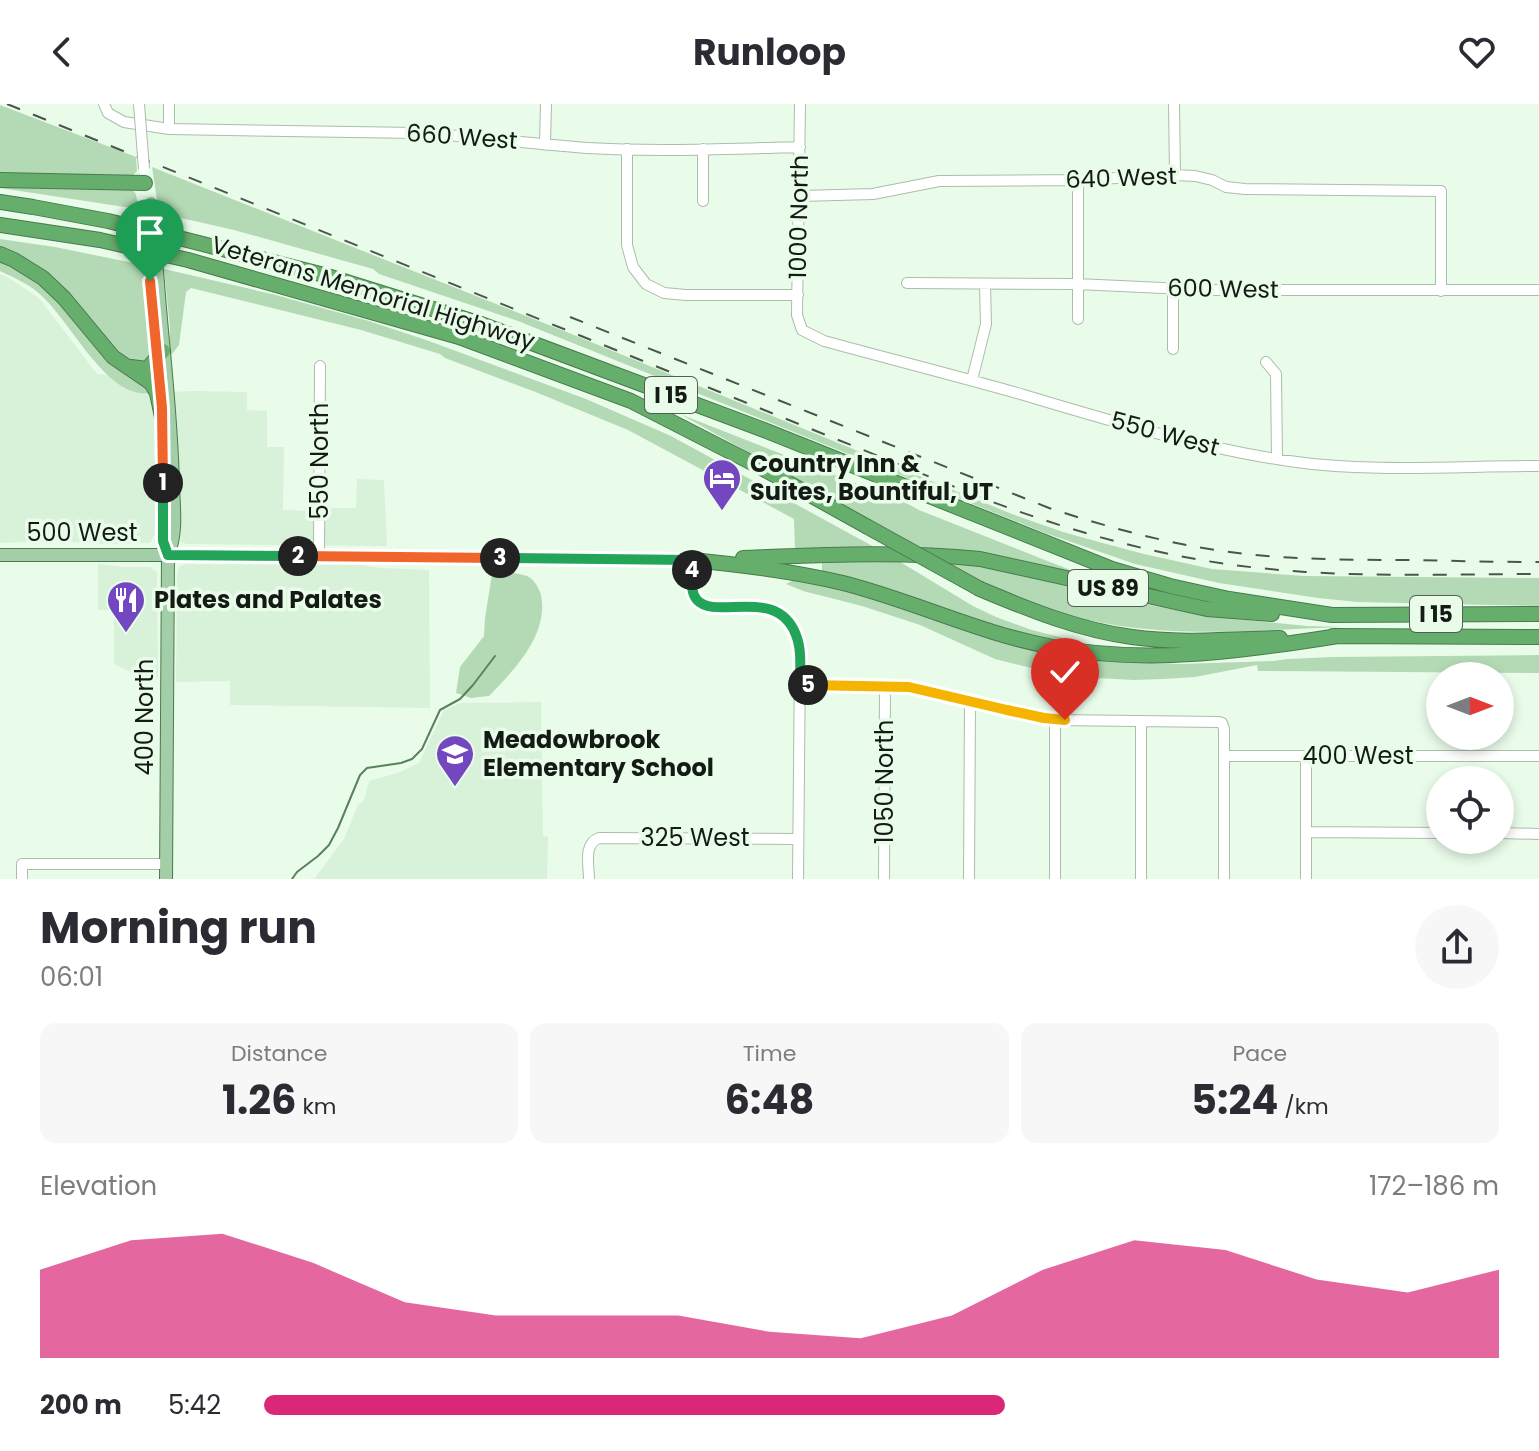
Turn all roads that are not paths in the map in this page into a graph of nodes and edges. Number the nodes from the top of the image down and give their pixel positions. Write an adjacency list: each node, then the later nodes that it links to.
1 (104, 104): 7 (street, 660 West)
2 (139, 104): 13 (street, bridge)
3 (169, 104): 7 (street)
4 (546, 104): 8 (street)
5 (800, 104): 9 (street, 1000 North)
6 (1174, 104): 12 (street)
7 (169, 129): 8 (street, 660 West)
8 (545, 144): 10 (street, 660 West)
9 (800, 147): 11 (street, 660 West); 16 (street, 1000 North)
10 (627, 149): 11 (street, 660 West); 27 (street)
11 (703, 149): 17 (street)
12 (1175, 175): 15 (street, 640 West); 26 (street, 640 West)
13 (145, 176): 14 (highway); 31 (main road, 400 North, bridge)
14 (0, 180)
15 (1078, 180): 16 (street, 640 West); 22 (street)
16 (800, 196): 27 (street, 1000 North)
17 (703, 201)
18 (0, 202): 44 (highway, Veterans Memorial Highway / I 15)
19 (0, 225): 45 (highway, Veterans Memorial Highway / I 15, bridge)
20 (0, 254): 33 (highway)
21 (907, 283): 23 (street, 600 West)
22 (1077, 284): 23 (street, 600 West); 24 (street, 600 West); 28 (street)
23 (985, 285): 35 (street)
24 (1173, 288): 26 (street, 600 West); 30 (street)
25 (1539, 290): 26 (street, 600 West)
26 (1441, 291)
27 (798, 295): 29 (street, 1000 North)
28 (1078, 319)
29 (802, 330): 35 (street, 550 West)
30 (1173, 349)
31 (160, 355): 33 (highway); 36 (street, 400 North); 40 (main road, 400 North)
32 (1266, 362): 37 (street)
33 (123, 364): 36 (highway)
34 (320, 366): 41 (street, 550 North)
35 (972, 380): 37 (street, 550 West)
36 (162, 417): 40 (main road, 400 North)
37 (1277, 459): 38 (street, 550 West)
38 (1539, 466)
39 (0, 555): 40 (main road, 500 West / US 89)
40 (168, 555): 41 (main road, 500 West / US 89); 60 (main road, 400 North)
41 (319, 556): 42 (main road, 500 West / US 89)
42 (692, 560): 44 (highway, US 89); 45 (highway, US 89); 47 (street)
43 (1539, 614): 44 (highway, Veterans Memorial Highway / I 15)
44 (1332, 615)
45 (1338, 636): 46 (highway, Veterans Memorial Highway / I 15)
46 (1539, 637)
47 (800, 684): 48 (street); 59 (street)
48 (885, 686): 49 (street); 65 (street, 1050 North)
49 (970, 702): 50 (street); 66 (street)
50 (1055, 720): 51 (street); 67 (street)
51 (1141, 721): 52 (street); 68 (street)
52 (1224, 756): 53 (street, 400 West); 69 (street)
53 (1306, 756): 54 (street, 400 West); 55 (street)
54 (1539, 756)
55 (1306, 832): 56 (street); 70 (street)
56 (1426, 833)
57 (1514, 833): 58 (street)
58 (1539, 834)
59 (798, 839): 63 (street, 325 West); 64 (street)
60 (166, 864): 61 (street); 62 (main road, 400 North)
61 (22, 879)
62 (166, 879)
63 (589, 879)
64 (798, 879)
65 (884, 879)
66 (969, 879)
67 (1055, 879)
68 (1141, 879)
69 (1224, 879)
70 (1306, 879)

